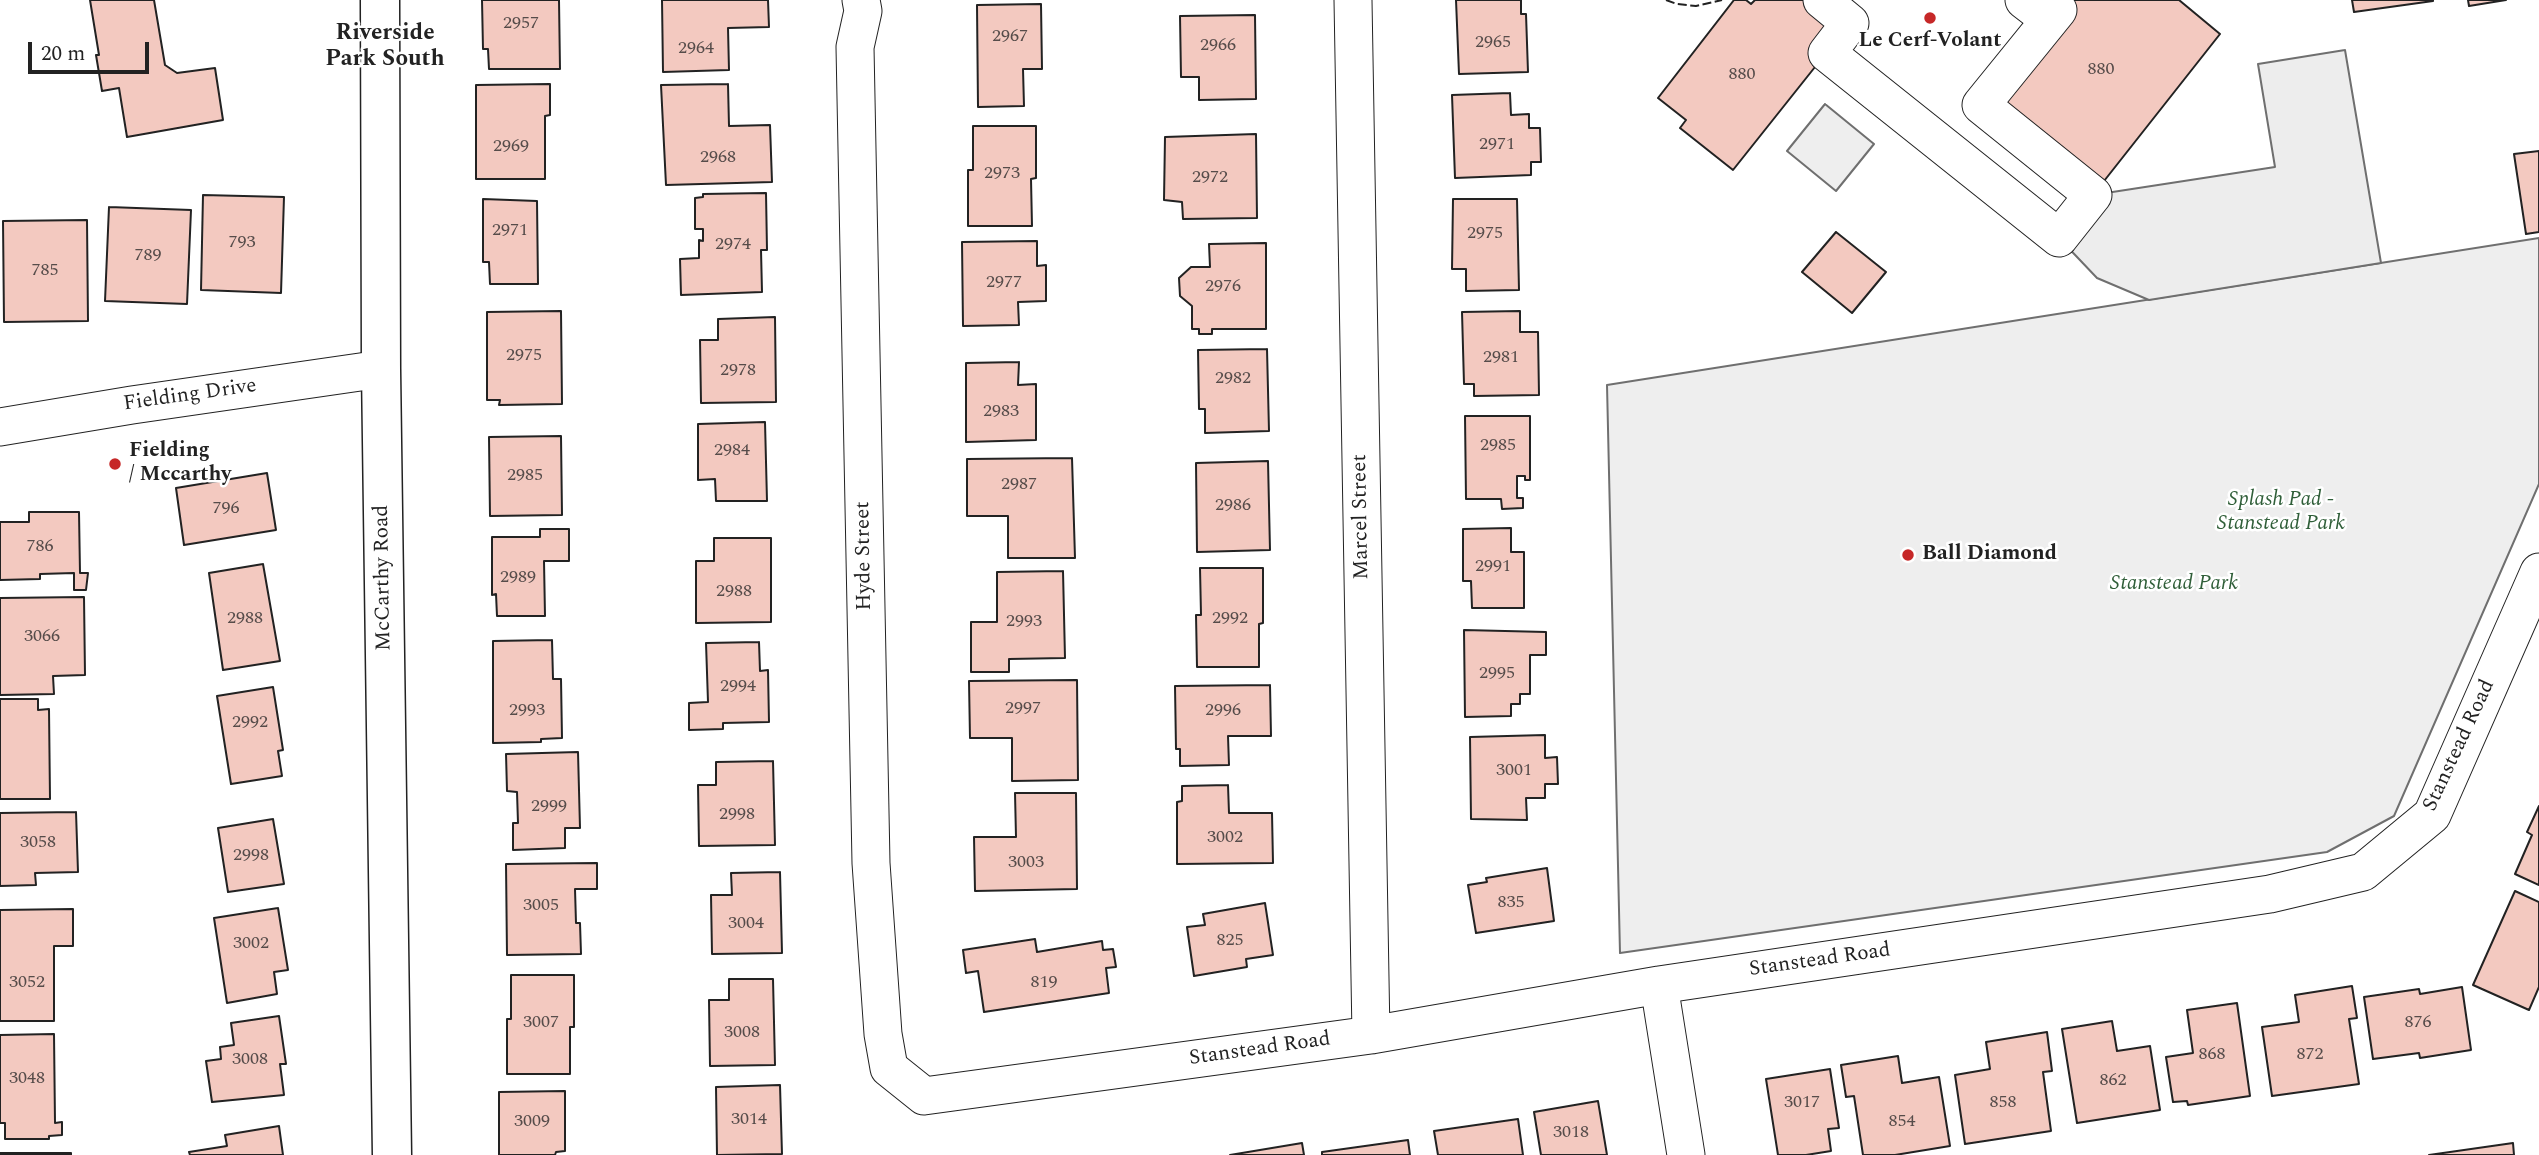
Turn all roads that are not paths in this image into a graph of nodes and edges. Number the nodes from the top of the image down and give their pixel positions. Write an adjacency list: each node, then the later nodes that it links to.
1 (380, 0): 6 (street, McCarthy Road)
2 (861, 0): 11 (street, Hyde Street)
3 (1353, 0): 10 (street, Marcel Street)
4 (1822, 0): 5 (street)
5 (2024, 0)
6 (381, 369): 7 (street, Fielding Drive); 12 (street, McCarthy Road)
7 (0, 427)
8 (2539, 572): 9 (street, Stanstead Road)
9 (1659, 985): 10 (street, Stanstead Road); 13 (street)
10 (1371, 1035): 11 (street, Stanstead Road)
11 (923, 1096)
12 (392, 1155)
13 (1686, 1155)

